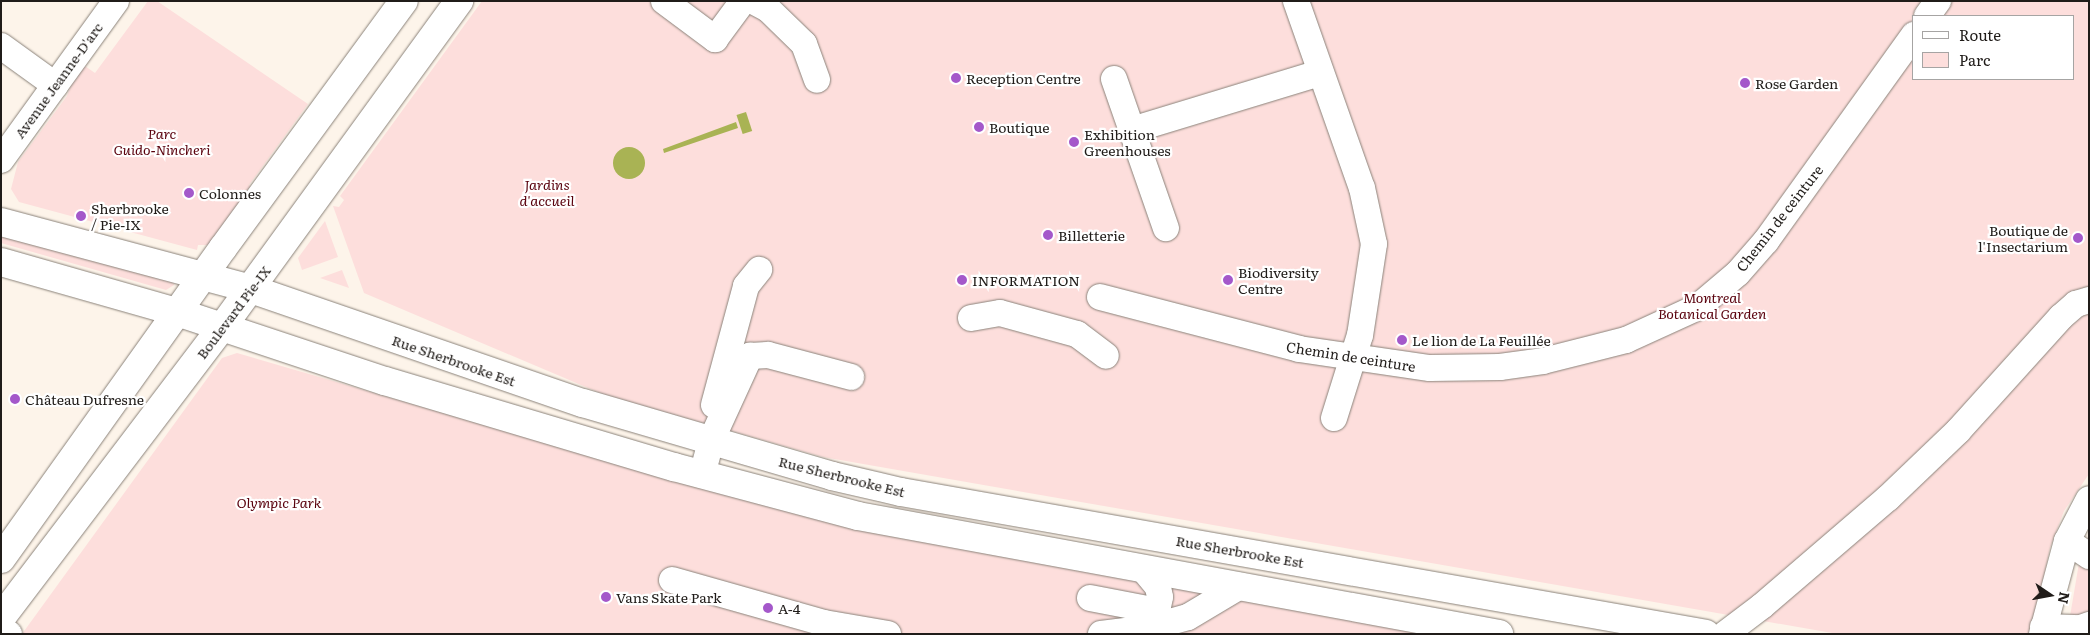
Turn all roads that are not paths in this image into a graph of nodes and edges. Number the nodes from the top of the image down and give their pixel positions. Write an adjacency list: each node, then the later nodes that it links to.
1 (116, 1): 15 (street, Avenue Jeanne-D'arc)
2 (404, 1): 22 (main road)
3 (459, 1): 23 (main road, Boulevard Pie-IX)
4 (664, 1): 5 (street)
5 (743, 1)
6 (753, 1): 14 (street)
7 (1296, 1): 12 (street)
8 (1938, 1): 9 (street)
9 (1928, 15)
10 (1912, 38): 32 (street, Chemin de ceinture)
11 (1, 46): 15 (street)
12 (1320, 73): 16 (street); 32 (street)
13 (1114, 79): 16 (street)
14 (818, 80)
15 (55, 85): 17 (street, Avenue Jeanne-D'arc)
16 (1132, 130): 19 (street)
17 (3, 151)
18 (1, 222): 22 (main road, Rue Sherbrooke Est)
19 (1166, 228)
20 (1, 262): 26 (main road)
21 (759, 270): 35 (street)
22 (203, 275): 23 (main road, Rue Sherbrooke Est); 26 (main road)
23 (251, 289): 30 (main road, Boulevard Pie-IX); 35 (main road, Rue Sherbrooke Est)
24 (1100, 297): 32 (street, Chemin de ceinture)
25 (2089, 300): 28 (street)
26 (177, 312): 30 (main road); 40 (main road)
27 (2089, 314): 28 (street)
28 (2061, 317): 55 (street)
29 (971, 318): 31 (street)
30 (223, 326): 36 (main road); 45 (main road, Boulevard Pie-IX)
31 (1106, 356)
32 (1353, 359): 34 (street)
33 (851, 377): 35 (street)
34 (1334, 418)
35 (712, 441): 36 (street); 54 (main road, Rue Sherbrooke Est)
36 (702, 475): 41 (main road)
37 (2089, 499): 38 (street)
38 (2067, 541): 39 (street); 49 (street)
39 (2089, 556)
40 (1, 559)
41 (1143, 569): 43 (main road); 46 (street)
42 (672, 580): 52 (street)
43 (1240, 586): 46 (street); 50 (main road)
44 (1090, 598): 46 (street)
45 (1, 618)
46 (1153, 619): 53 (street)
47 (2089, 625): 49 (street)
48 (1, 628): 51 (street)
49 (2042, 630)
50 (1491, 632)
51 (9, 634)
52 (888, 634)
53 (1101, 634)
54 (1706, 634)
55 (1725, 634)

